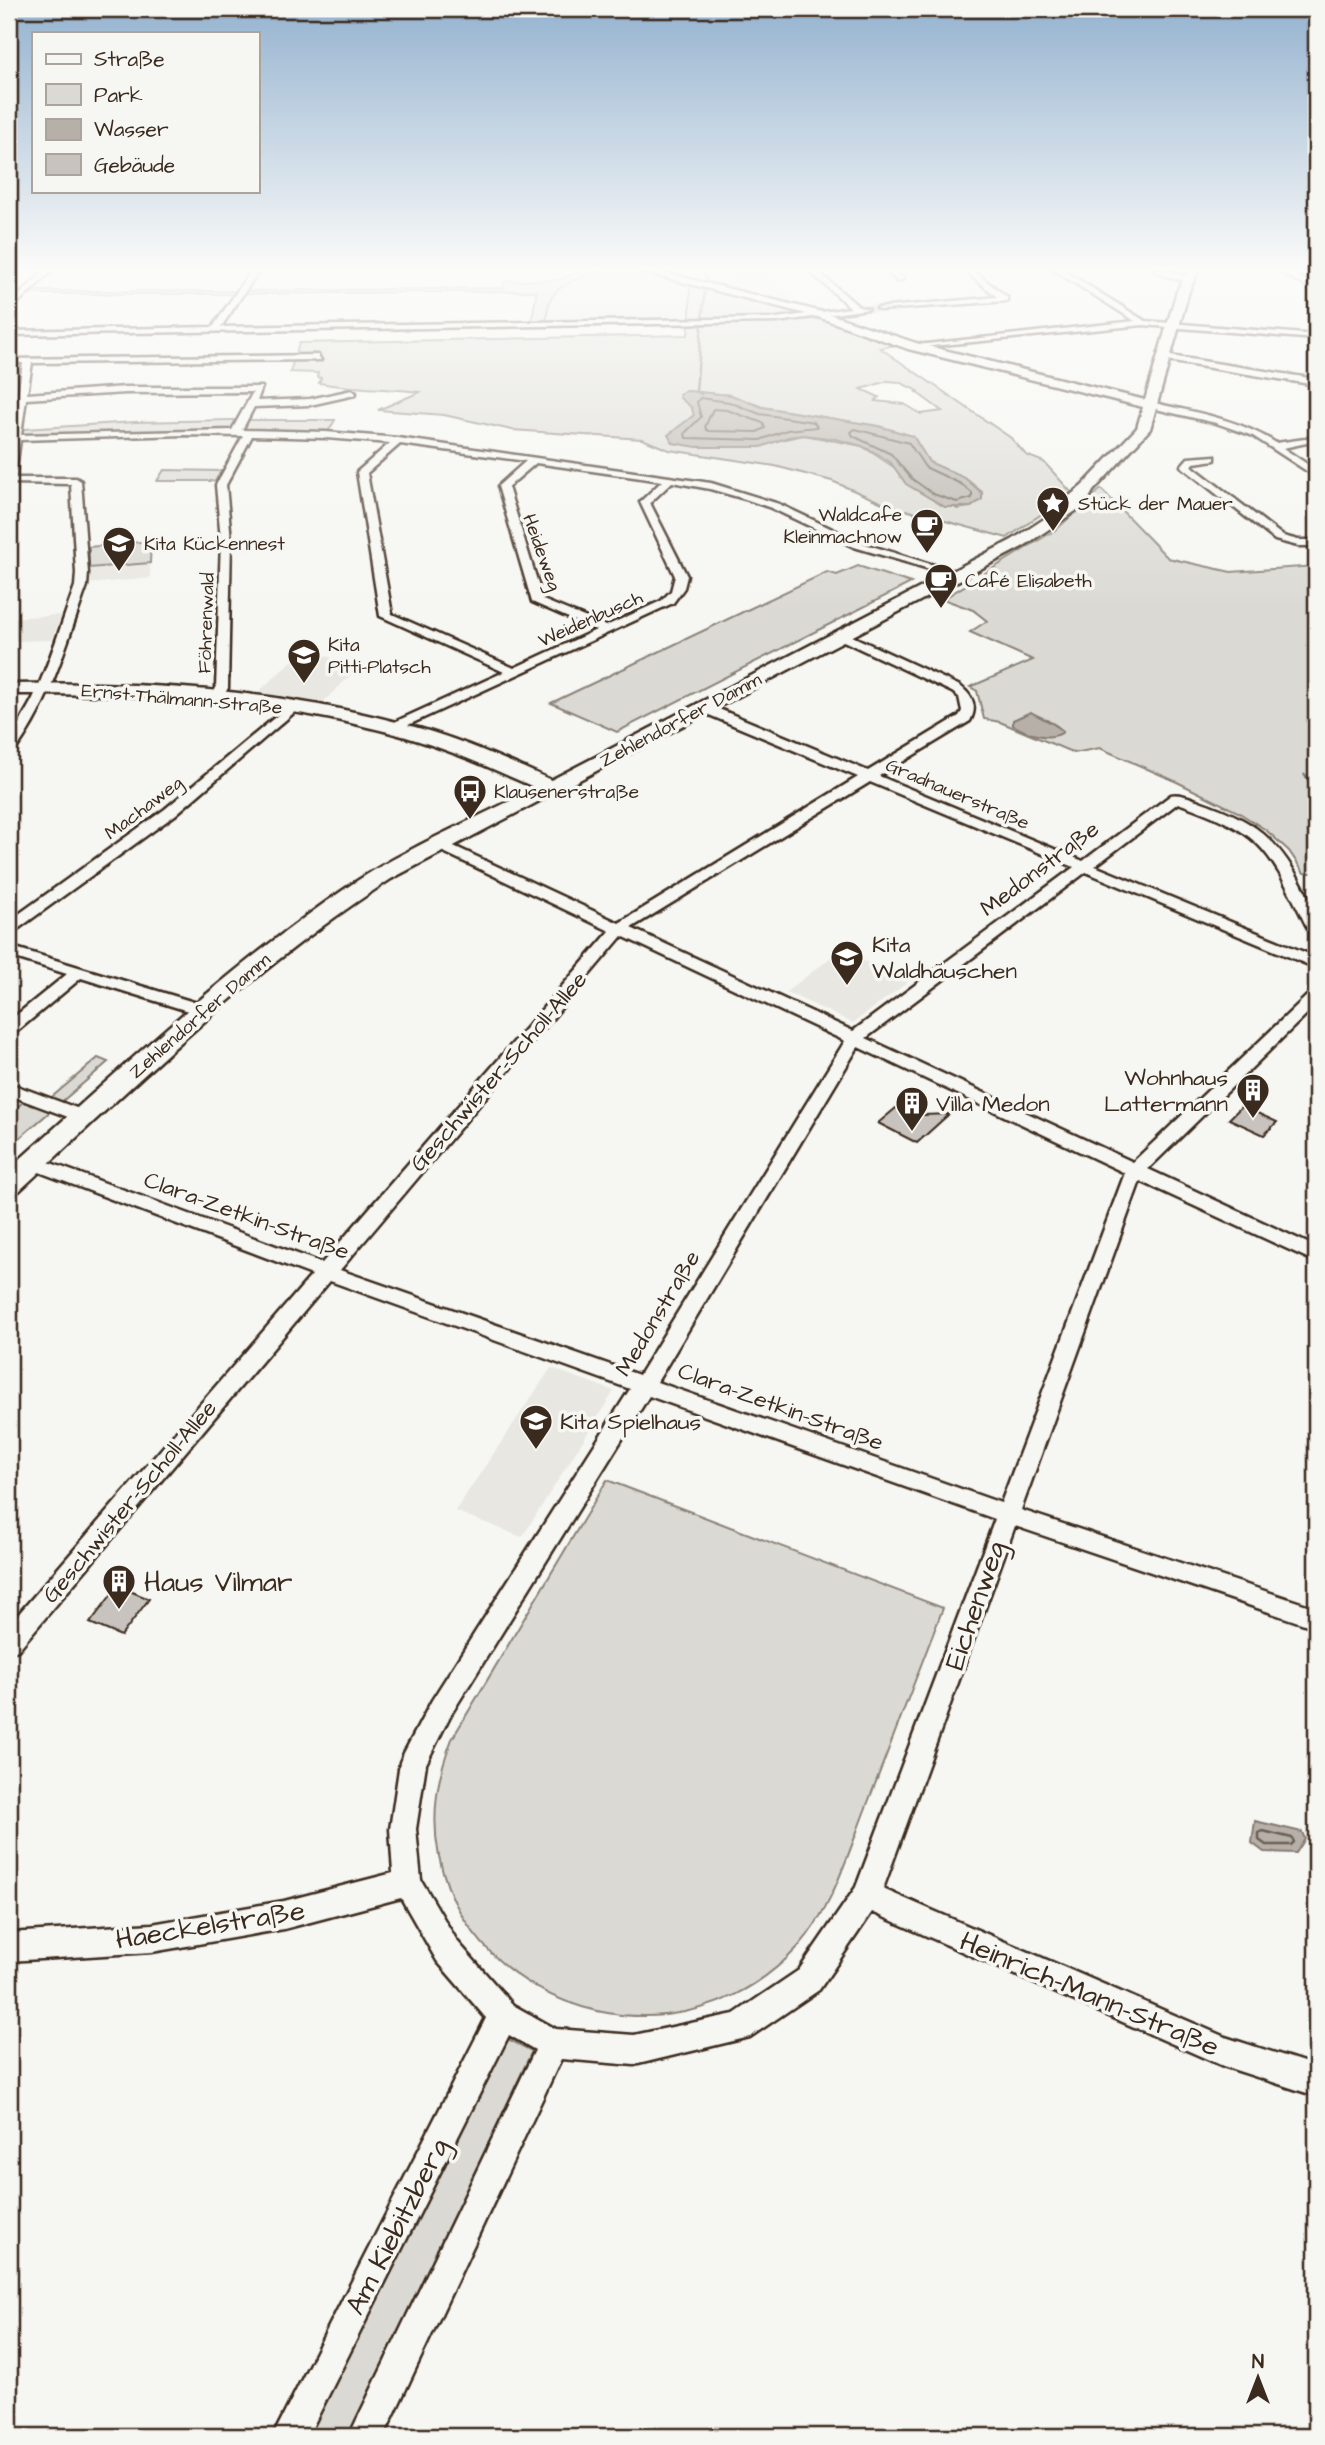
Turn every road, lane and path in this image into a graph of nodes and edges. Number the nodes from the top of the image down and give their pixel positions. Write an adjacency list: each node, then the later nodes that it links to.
1 (25, 383): 5 (street)
2 (1062, 383): 7 (main road)
3 (1157, 383): 7 (main road, Zehlendorfer Damm)
4 (352, 393): 6 (street)
5 (23, 397): 6 (street); 10 (street)
6 (253, 404): 8 (street)
7 (1150, 405): 13 (street); 20 (main road, Zehlendorfer Damm)
8 (236, 432): 9 (street); 10 (street)
9 (250, 432): 11 (street); 26 (street, Föhrenwald)
10 (11, 438): 18 (street)
11 (398, 441): 15 (street); 23 (street)
12 (1313, 442): 13 (street)
13 (1276, 446): 16 (street)
14 (1212, 458): 19 (street)
15 (534, 459): 17 (street); 21 (street, Heideweg)
16 (1316, 474)
17 (670, 479): 20 (street); 21 (street, Weidenbusch)
18 (12, 481): 24 (street)
19 (1316, 543)
20 (957, 574): 22 (main road, Zehlendorfer Damm)
21 (606, 630): 23 (street, Weidenbusch)
22 (841, 635): 28 (main road, Zehlendorfer Damm); 31 (street, Geschwister-Scholl-Allee)
23 (513, 672): 29 (street, Weidenbusch)
24 (42, 688): 25 (main road, Ernst-Thälmann-Straße); 26 (main road, Ernst-Thälmann-Straße); 30 (street)
25 (9, 689)
26 (217, 697): 27 (main road, Ernst-Thälmann-Straße)
27 (292, 707): 29 (main road, Ernst-Thälmann-Straße); 35 (street, Machaweg)
28 (702, 707): 31 (street, Gradnauerstraße); 32 (main road, Zehlendorfer Damm)
29 (393, 727): 32 (main road, Ernst-Thälmann-Straße)
30 (9, 749)
31 (868, 776): 34 (street, Gradnauerstraße); 36 (street, Geschwister-Scholl-Allee)
32 (552, 788): 33 (main road, Zehlendorfer Damm)
33 (438, 844): 36 (street); 42 (main road, Zehlendorfer Damm)
34 (1085, 867): 37 (street, Medonstraße); 39 (street, Gradnauerstraße); 44 (street, Medonstraße)
35 (9, 928)
36 (621, 928): 44 (street); 51 (street, Geschwister-Scholl-Allee)
37 (1316, 929)
38 (9, 951): 40 (street)
39 (1316, 963)
40 (78, 973): 42 (street); 43 (street)
41 (1316, 996): 48 (street, Eichenweg)
42 (201, 1010): 46 (main road, Zehlendorfer Damm)
43 (9, 1028)
44 (855, 1038): 48 (street); 52 (street, Medonstraße)
45 (9, 1088): 46 (street)
46 (84, 1117): 47 (main road, Zehlendorfer Damm)
47 (33, 1163): 49 (main road, Zehlendorfer Damm); 51 (street, Clara-Zetkin-Straße)
48 (1135, 1170): 50 (street); 53 (street, Eichenweg)
49 (9, 1184)
50 (1316, 1255)
51 (325, 1272): 52 (street, Clara-Zetkin-Straße); 55 (street, Geschwister-Scholl-Allee)
52 (644, 1385): 53 (street, Clara-Zetkin-Straße); 56 (street, Medonstraße)
53 (1006, 1514): 54 (street, Clara-Zetkin-Straße); 57 (street, Eichenweg)
54 (1316, 1618)
55 (9, 1642)
56 (408, 1883): 58 (street, Haeckelstraße); 59 (street, Medonstraße)
57 (867, 1896): 59 (street, Eichenweg); 60 (street, Heinrich-Mann-Straße)
58 (9, 1947)
59 (528, 2030): 61 (street, Am Kiebitzberg); 62 (street)
60 (1316, 2081)
61 (290, 2436)
62 (366, 2436)

